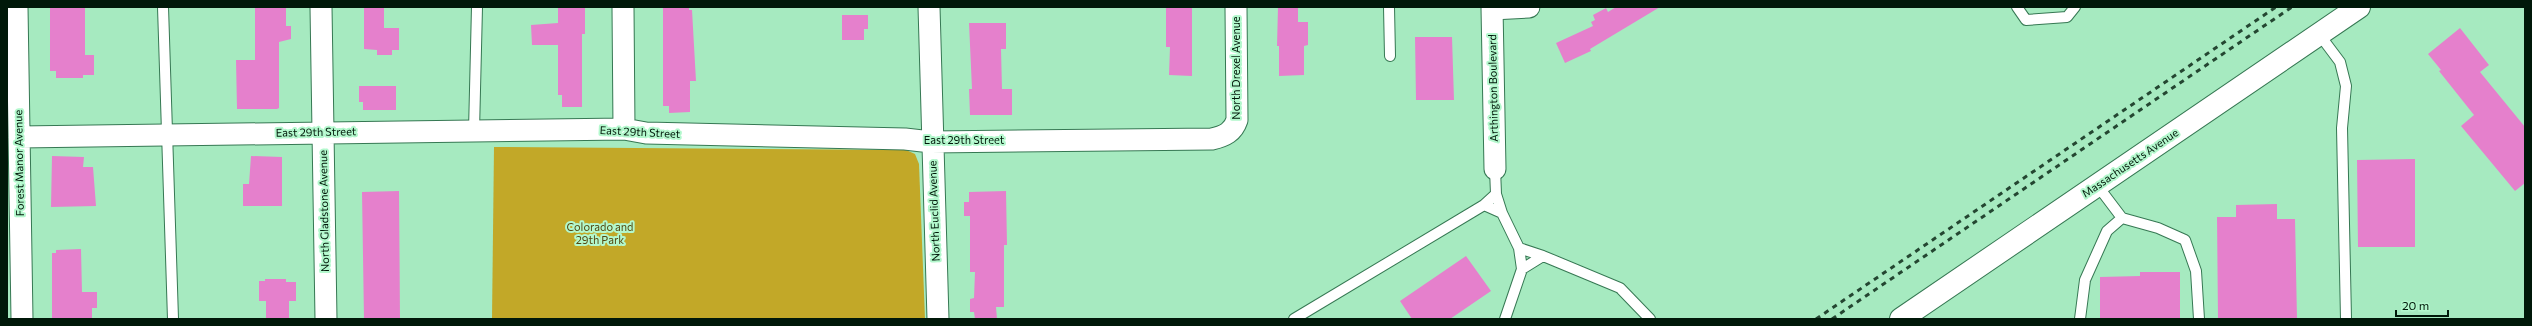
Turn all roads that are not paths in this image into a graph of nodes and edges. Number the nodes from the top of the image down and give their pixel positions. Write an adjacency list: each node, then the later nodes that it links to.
1 (17, 7): 21 (street, Forest Manor Avenue)
2 (163, 7): 20 (lane)
3 (320, 7): 19 (street, North Gladstone Avenue)
4 (476, 7): 18 (lane)
5 (623, 7): 17 (street)
6 (929, 7): 22 (street, North Euclid Avenue)
7 (1236, 7): 16 (street, North Drexel Avenue)
8 (1389, 7): 15 (lane)
9 (1529, 7): 13 (street)
10 (2017, 7): 11 (lane)
11 (2075, 7)
12 (2359, 7): 14 (main road, Massachusetts Avenue)
13 (1492, 8): 23 (street, Arthington Boulevard)
14 (2319, 34): 24 (main road, Massachusetts Avenue); 42 (lane)
15 (1390, 56)
16 (1234, 128): 22 (street, East 29th Street)
17 (624, 129): 18 (street, East 29th Street); 22 (street, East 29th Street)
18 (474, 130): 19 (street, East 29th Street)
19 (322, 132): 20 (street, East 29th Street); 34 (street, North Gladstone Avenue)
20 (167, 135): 21 (street, East 29th Street); 33 (lane)
21 (19, 137): 32 (street, Forest Manor Avenue)
22 (931, 142): 35 (street, North Euclid Avenue)
23 (1495, 169): 25 (lane)
24 (2097, 185): 28 (lane); 39 (main road, Massachusetts Avenue)
25 (1496, 194): 26 (lane); 27 (lane)
26 (1484, 205): 27 (lane); 36 (lane)
27 (1502, 213): 29 (lane)
28 (2122, 218): 40 (lane); 41 (lane)
29 (1519, 248): 30 (lane); 31 (lane)
30 (1543, 256): 31 (lane); 38 (lane)
31 (1522, 269): 37 (lane)
32 (22, 319)
33 (173, 319)
34 (326, 319)
35 (938, 319)
36 (1294, 319)
37 (1505, 319)
38 (1650, 319)
39 (1901, 319)
40 (2080, 319)
41 (2199, 319)
42 (2346, 319)

